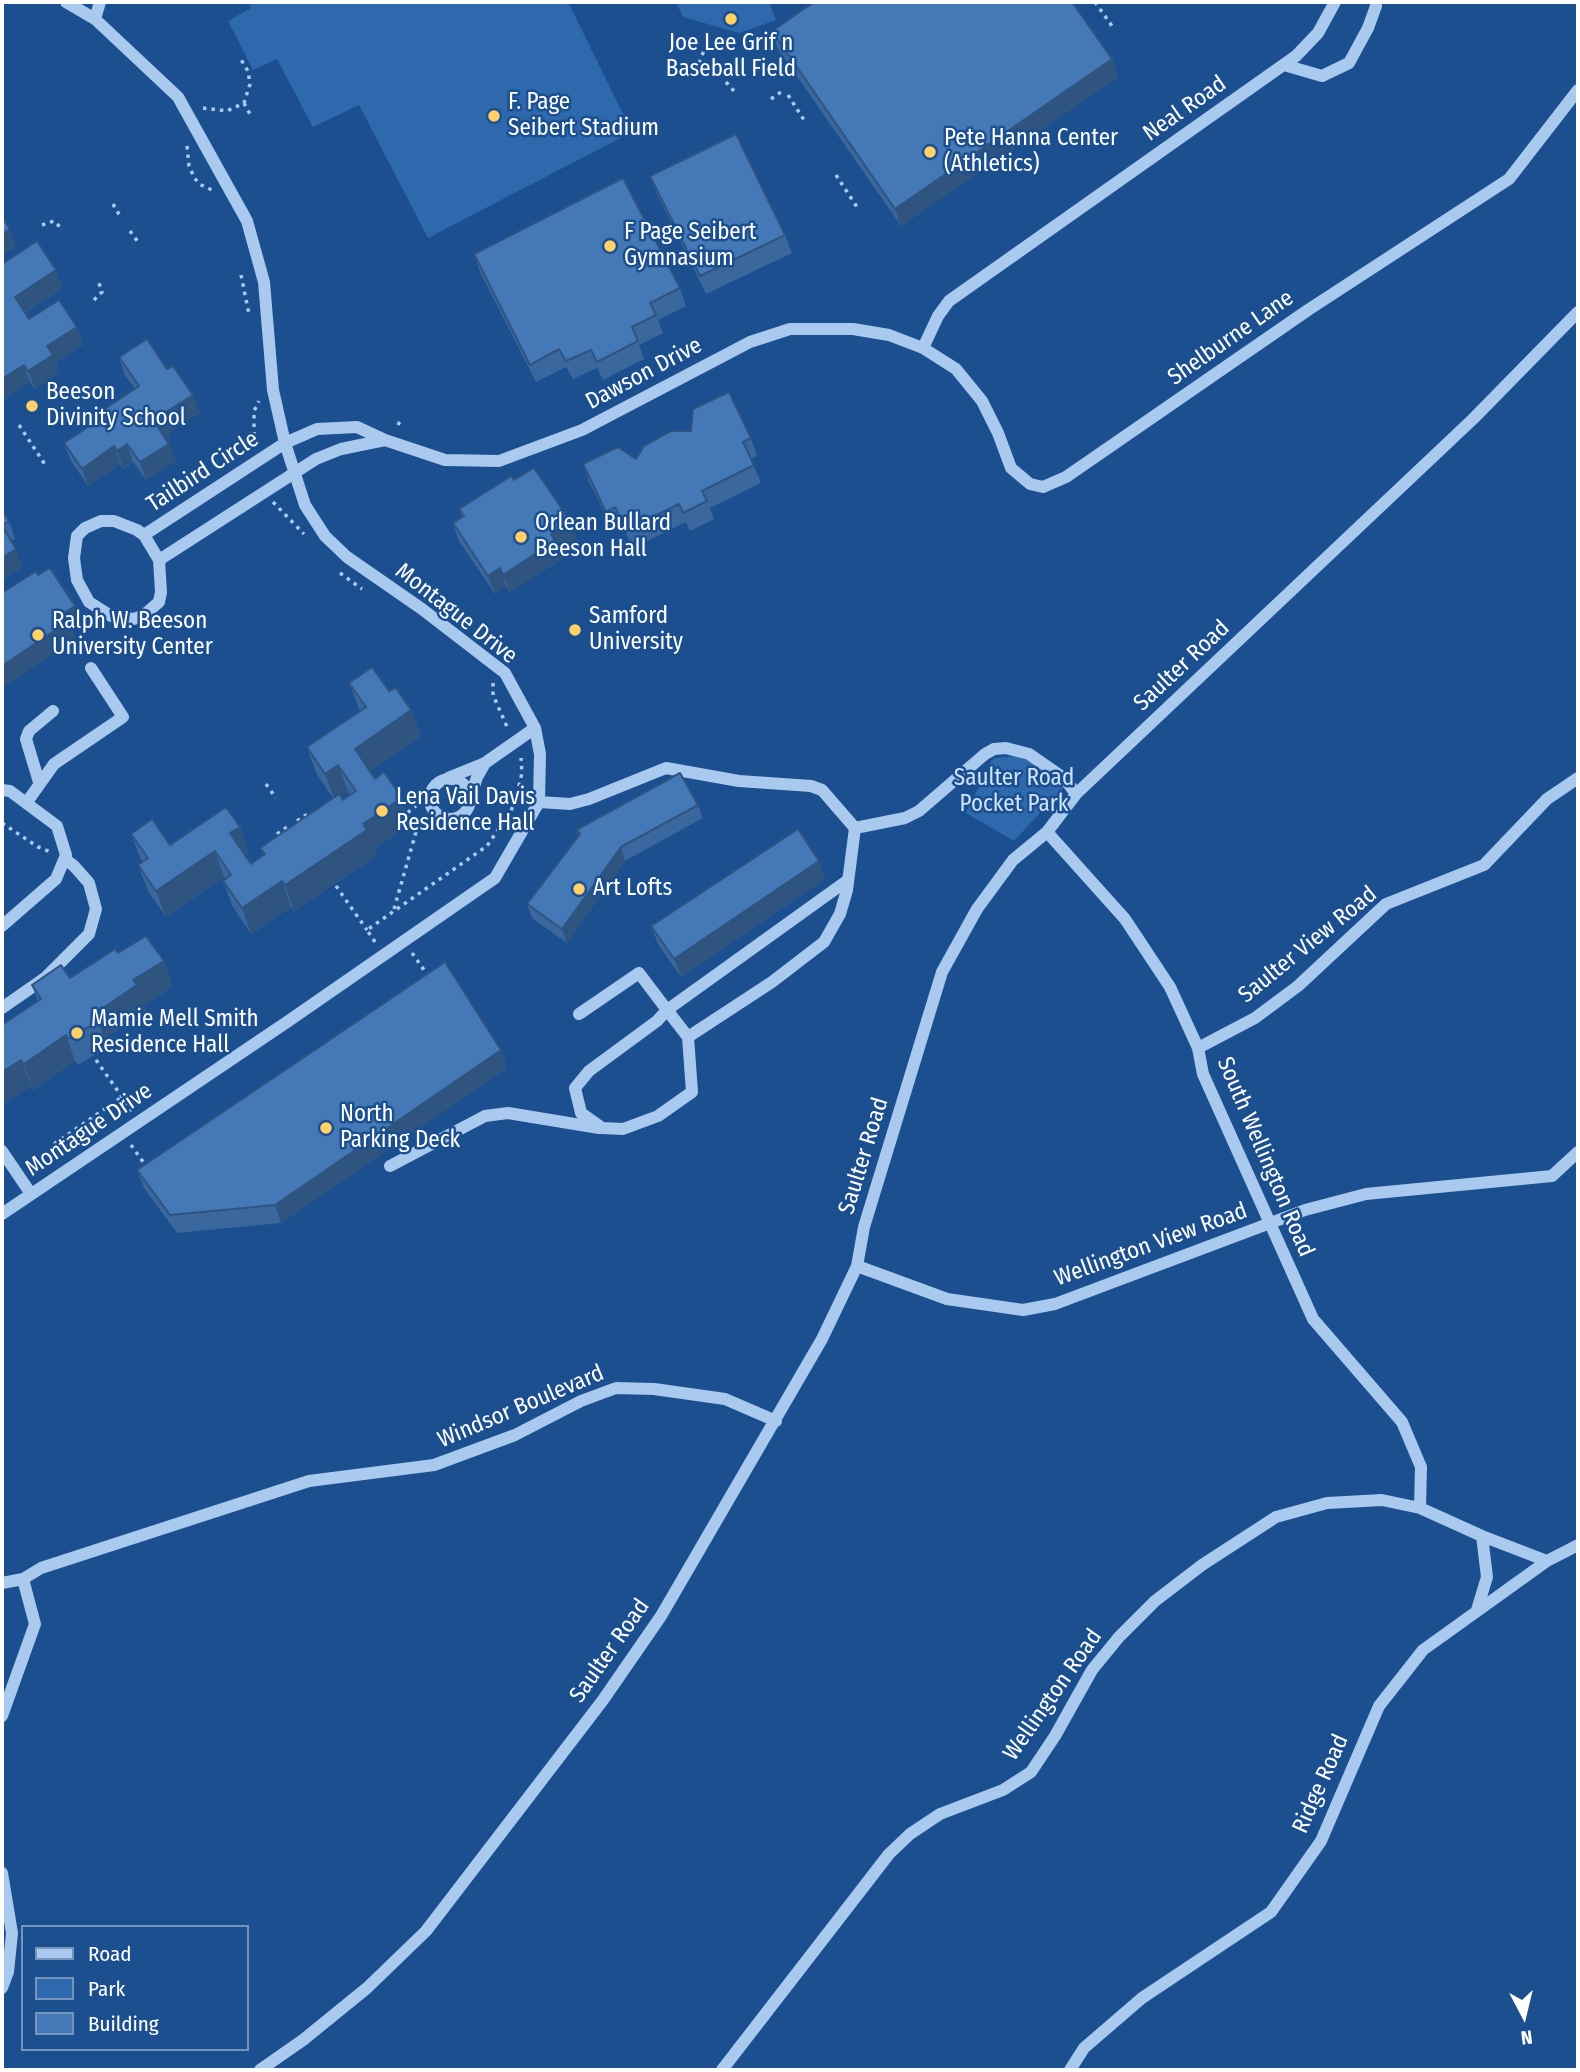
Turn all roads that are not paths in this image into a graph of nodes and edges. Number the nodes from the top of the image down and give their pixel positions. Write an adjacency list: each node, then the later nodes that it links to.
1 (66, 2): 5 (street, Montague Drive)
2 (100, 2): 5 (street)
3 (1335, 2): 6 (street, Neal Road)
4 (1376, 2): 6 (street)
5 (95, 19): 11 (street, Montague Drive)
6 (1284, 65): 9 (street, Neal Road)
7 (1578, 90): 9 (street, Shelburne Lane)
8 (1578, 312): 23 (street, Saulter Road)
9 (923, 348): 10 (street, Dawson Drive)
10 (385, 440): 11 (street, Dawson Drive); 12 (street, Dawson Drive)
11 (285, 443): 12 (street, Montague Drive); 13 (street, Tailbird Circle)
12 (294, 471): 14 (street); 17 (street, Montague Drive)
13 (144, 536): 14 (street, Tailbird Circle); 14 (street, Tailbird Circle)
14 (159, 560)
15 (92, 668): 21 (street)
16 (53, 711): 21 (street)
17 (535, 729): 18 (street); 26 (street, Montague Drive)
18 (485, 762): 20 (street); 24 (street)
19 (1578, 778): 36 (street, Saulter View Road)
20 (447, 779): 24 (street); 24 (street)
21 (39, 782): 25 (street)
22 (2, 790): 25 (street)
23 (1076, 794): 27 (street); 28 (street, Saulter Road)
24 (470, 799)
25 (27, 802): 29 (street)
26 (539, 802): 27 (street); 41 (street, Montague Drive)
27 (855, 828): 30 (street)
28 (1047, 832): 36 (street, South Wellington Road); 44 (street, Saulter Road)
29 (65, 857): 31 (street); 32 (street)
30 (848, 880): 33 (street); 35 (street)
31 (2, 926)
32 (2, 1008)
33 (667, 1010): 34 (street); 35 (street); 37 (street)
34 (579, 1014)
35 (688, 1037): 37 (street)
36 (1198, 1048): 43 (street, South Wellington Road)
37 (602, 1128): 40 (street)
38 (2, 1151): 41 (street)
39 (1578, 1152): 43 (street, Wellington View Road)
40 (390, 1166)
41 (31, 1194): 42 (street, Montague Drive)
42 (2, 1214)
43 (1269, 1223): 44 (street, Wellington View Road); 46 (street, South Wellington Road)
44 (857, 1266): 45 (street, Saulter Road)
45 (776, 1421): 50 (street, Windsor Boulevard); 56 (street, Saulter Road)
46 (1420, 1507): 47 (street, Wellington Road); 57 (street, Wellington Road)
47 (1482, 1536): 49 (street, Wellington Road); 52 (street)
48 (1578, 1545): 49 (street, Ridge Road)
49 (1547, 1560): 52 (street, Ridge Road)
50 (23, 1579): 51 (street, Windsor Boulevard); 53 (street)
51 (2, 1583)
52 (1477, 1611): 58 (street, Ridge Road)
53 (2, 1716)
54 (2, 1873): 55 (street)
55 (2, 1988)
56 (260, 2070)
57 (722, 2070)
58 (1070, 2070)

